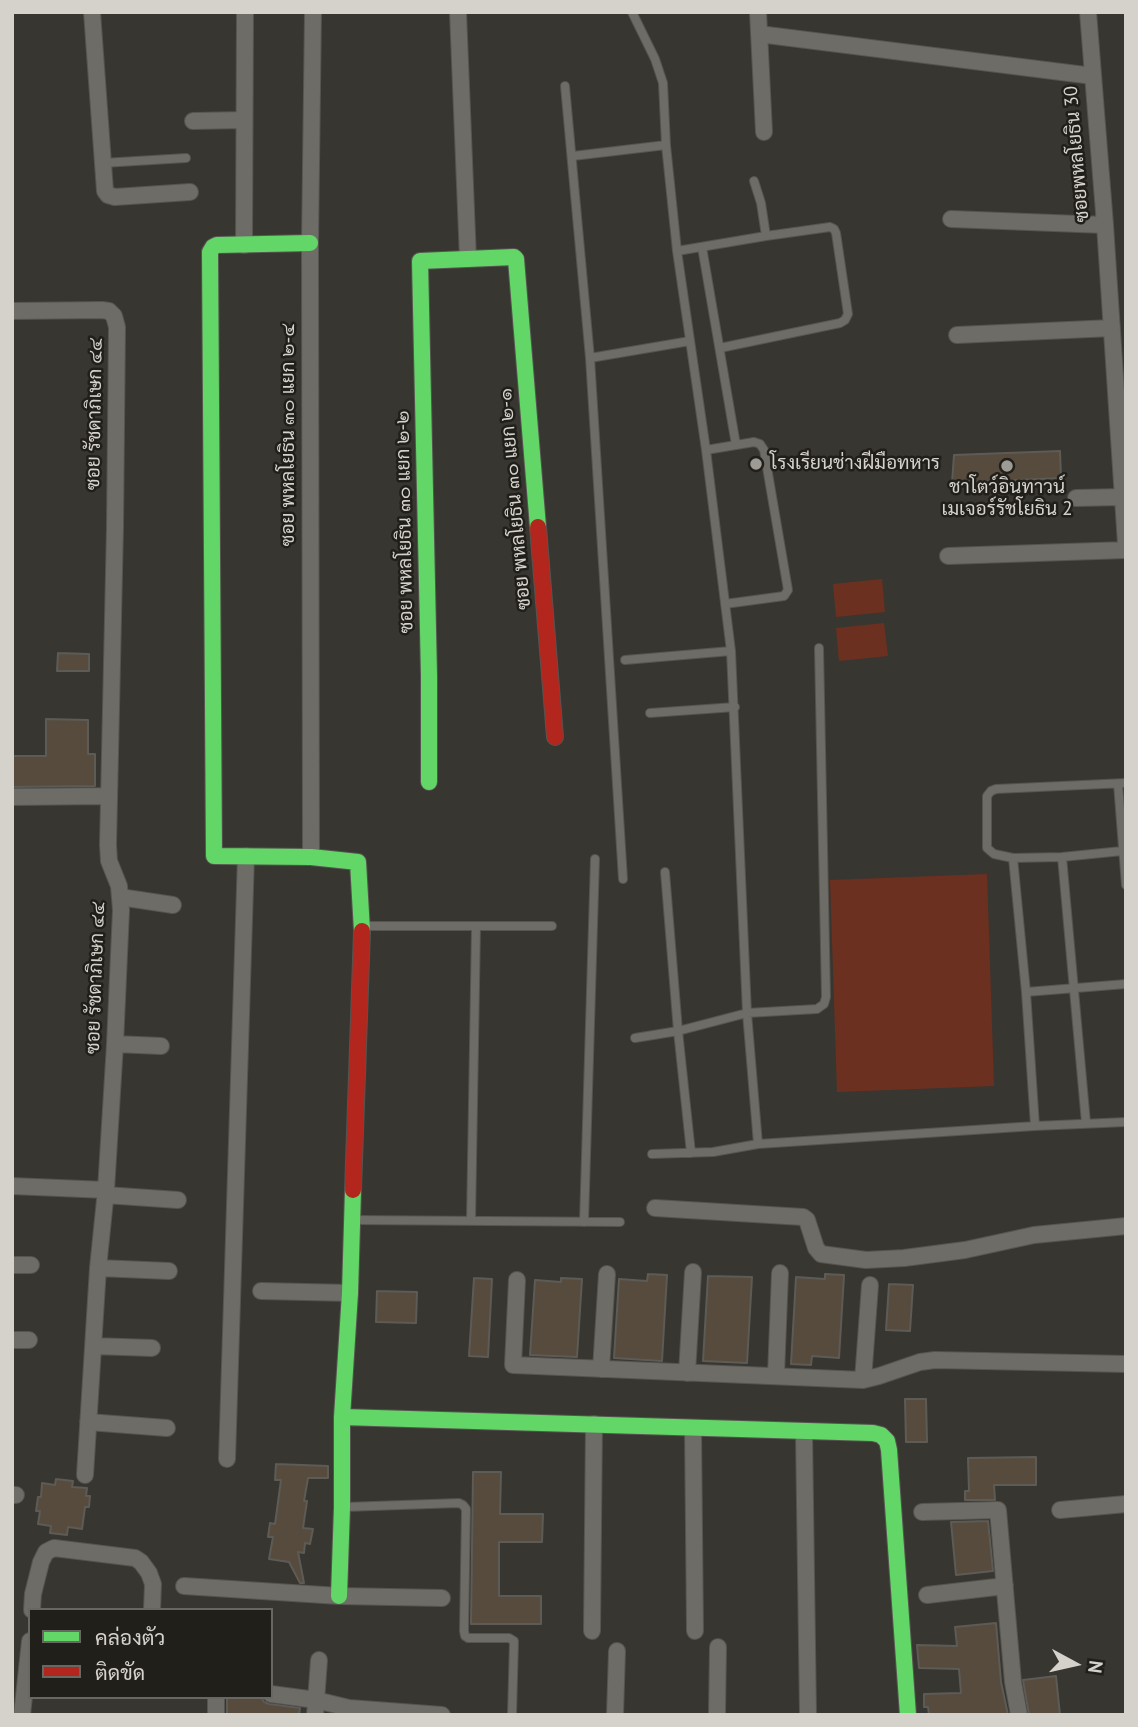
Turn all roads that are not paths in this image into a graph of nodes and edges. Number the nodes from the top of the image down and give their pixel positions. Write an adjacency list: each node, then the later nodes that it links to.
1 (92, 12): 17 (street)
2 (245, 12): 11 (street)
3 (313, 12): 23 (street, ซอย พหลโยธิน ๓๐ แยก ๒-๔)
4 (458, 12): 27 (street)
5 (632, 12): 14 (lane)
6 (758, 12): 8 (street)
7 (1088, 12): 9 (street)
8 (759, 34): 9 (street, ซอยพหลโยธิน 30); 13 (street)
9 (1093, 76): 21 (street, ซอยพหลโยธิน 30)
10 (565, 86): 15 (lane)
11 (244, 120): 12 (street); 24 (street)
12 (193, 121)
13 (764, 132)
14 (666, 145): 15 (lane); 26 (lane)
15 (573, 156): 35 (lane)
16 (186, 158): 17 (lane)
17 (103, 163): 19 (street)
18 (754, 181): 22 (lane)
19 (190, 192)
20 (951, 219): 21 (street)
21 (1105, 225): 28 (street, ซอยพหลโยธิน 30)
22 (766, 236): 25 (lane); 34 (lane)
23 (310, 243): 24 (street); 57 (street, ซอย พหลโยธิน ๓๐ แยก ๒-๔)
24 (244, 245): 56 (street)
25 (702, 247): 26 (lane); 34 (lane)
26 (677, 251): 33 (lane)
27 (468, 259): 50 (street, ซอย พหลโยธิน ๓๐ แยก ๒-๑); 51 (street, ซอย พหลโยธิน ๓๐ แยก ๒-๒)
28 (1108, 274): 29 (street); 31 (street, ซอยพหลโยธิน 30)
29 (1126, 274)
30 (12, 311): 53 (street, ซอย รัชดาภิเษก ๔๔)
31 (1114, 321): 32 (street); 38 (street, ซอยพหลโยธิน 30)
32 (957, 335)
33 (690, 341): 35 (lane); 37 (lane)
34 (720, 348): 36 (lane)
35 (590, 358): 62 (lane)
36 (736, 445): 37 (lane); 44 (lane)
37 (706, 450): 44 (lane)
38 (1123, 453): 39 (street, ซอยพหลโยธิน 30)
39 (1123, 497): 40 (street); 41 (street, ซอยพหลโยธิน 30)
40 (1076, 498)
41 (1126, 544)
42 (1126, 550): 43 (street)
43 (948, 556)
44 (725, 604): 46 (lane)
45 (819, 648): 72 (lane)
46 (731, 651): 47 (lane); 48 (lane)
47 (625, 660)
48 (735, 707): 49 (lane); 72 (lane)
49 (650, 713)
50 (555, 737)
51 (429, 782)
52 (1122, 783): 55 (lane); 59 (lane)
53 (108, 796): 54 (street); 64 (street, ซอย รัชดาภิเษก ๔๔)
54 (12, 797)
55 (1122, 851): 58 (lane); 63 (lane)
56 (246, 856): 57 (street); 116 (street)
57 (311, 857): 66 (street)
58 (1062, 857): 59 (lane); 70 (lane)
59 (1013, 858): 71 (lane)
60 (595, 859): 89 (lane)
61 (665, 872): 73 (lane)
62 (623, 879)
63 (1126, 884)
64 (120, 897): 65 (street); 75 (street, ซอย รัชดาภิเษก ๔๔)
65 (173, 905)
66 (362, 926): 68 (lane); 87 (street)
67 (552, 926): 68 (lane)
68 (476, 927): 88 (lane)
69 (1126, 984): 70 (lane)
70 (1074, 988): 71 (lane); 78 (lane)
71 (1026, 992): 79 (lane)
72 (747, 1013): 73 (lane); 80 (lane)
73 (678, 1031): 74 (lane); 81 (lane)
74 (635, 1038)
75 (115, 1044): 76 (street); 84 (street, ซอย รัชดาภิเษก ๔๔)
76 (161, 1046)
77 (1126, 1122): 78 (lane)
78 (1086, 1124): 79 (lane)
79 (1035, 1126): 80 (lane)
80 (758, 1144): 81 (lane)
81 (691, 1153): 82 (lane)
82 (652, 1154)
83 (12, 1186): 84 (street)
84 (105, 1193): 85 (street); 94 (street, ซอย รัชดาภิเษก ๔๔)
85 (178, 1200)
86 (655, 1208): 91 (street)
87 (352, 1220): 88 (lane); 102 (street)
88 (471, 1221): 89 (lane)
89 (584, 1222): 90 (lane)
90 (620, 1222)
91 (1126, 1226)
92 (12, 1265): 93 (street)
93 (31, 1265)
94 (98, 1268): 95 (street); 103 (street, ซอย รัชดาภิเษก ๔๔)
95 (169, 1271)
96 (693, 1272): 107 (street)
97 (780, 1273): 108 (street)
98 (607, 1274): 106 (street)
99 (517, 1280): 106 (street)
100 (870, 1285): 109 (street)
101 (261, 1290): 102 (street)
102 (350, 1293): 110 (street)
103 (94, 1346): 104 (street); 111 (street, ซอย รัชดาภิเษก ๔๔)
104 (152, 1348)
105 (1126, 1364): 109 (street)
106 (601, 1369): 107 (street)
107 (687, 1373): 108 (street)
108 (776, 1375): 109 (street)
109 (863, 1380)
110 (342, 1417): 112 (street); 119 (street)
111 (88, 1422): 113 (street); 117 (street, ซอย รัชดาภิเษก ๔๔)
112 (594, 1424): 114 (street); 129 (street)
113 (167, 1428)
114 (693, 1429): 115 (street); 130 (street)
115 (804, 1432): 142 (street); 143 (street)
116 (227, 1459)
117 (85, 1475)
118 (1126, 1504): 120 (street)
119 (342, 1507): 124 (street); 139 (lane)
120 (1060, 1510)
121 (922, 1512): 123 (street)
122 (184, 1586): 124 (street)
123 (1005, 1586): 125 (street); 144 (street)
124 (339, 1595): 126 (street)
125 (928, 1595)
126 (442, 1598)
127 (32, 1608): 128 (street)
128 (152, 1608)
129 (593, 1631)
130 (695, 1631)
131 (718, 1647): 141 (street)
132 (617, 1651): 140 (street)
133 (318, 1660): 136 (street)
134 (28, 1680): 137 (street)
135 (273, 1695): 136 (street)
136 (315, 1707): 138 (street)
137 (22, 1715)
138 (442, 1715)
139 (512, 1715)
140 (615, 1715)
141 (718, 1715)
142 (808, 1715)
143 (908, 1715)
144 (1020, 1715)

